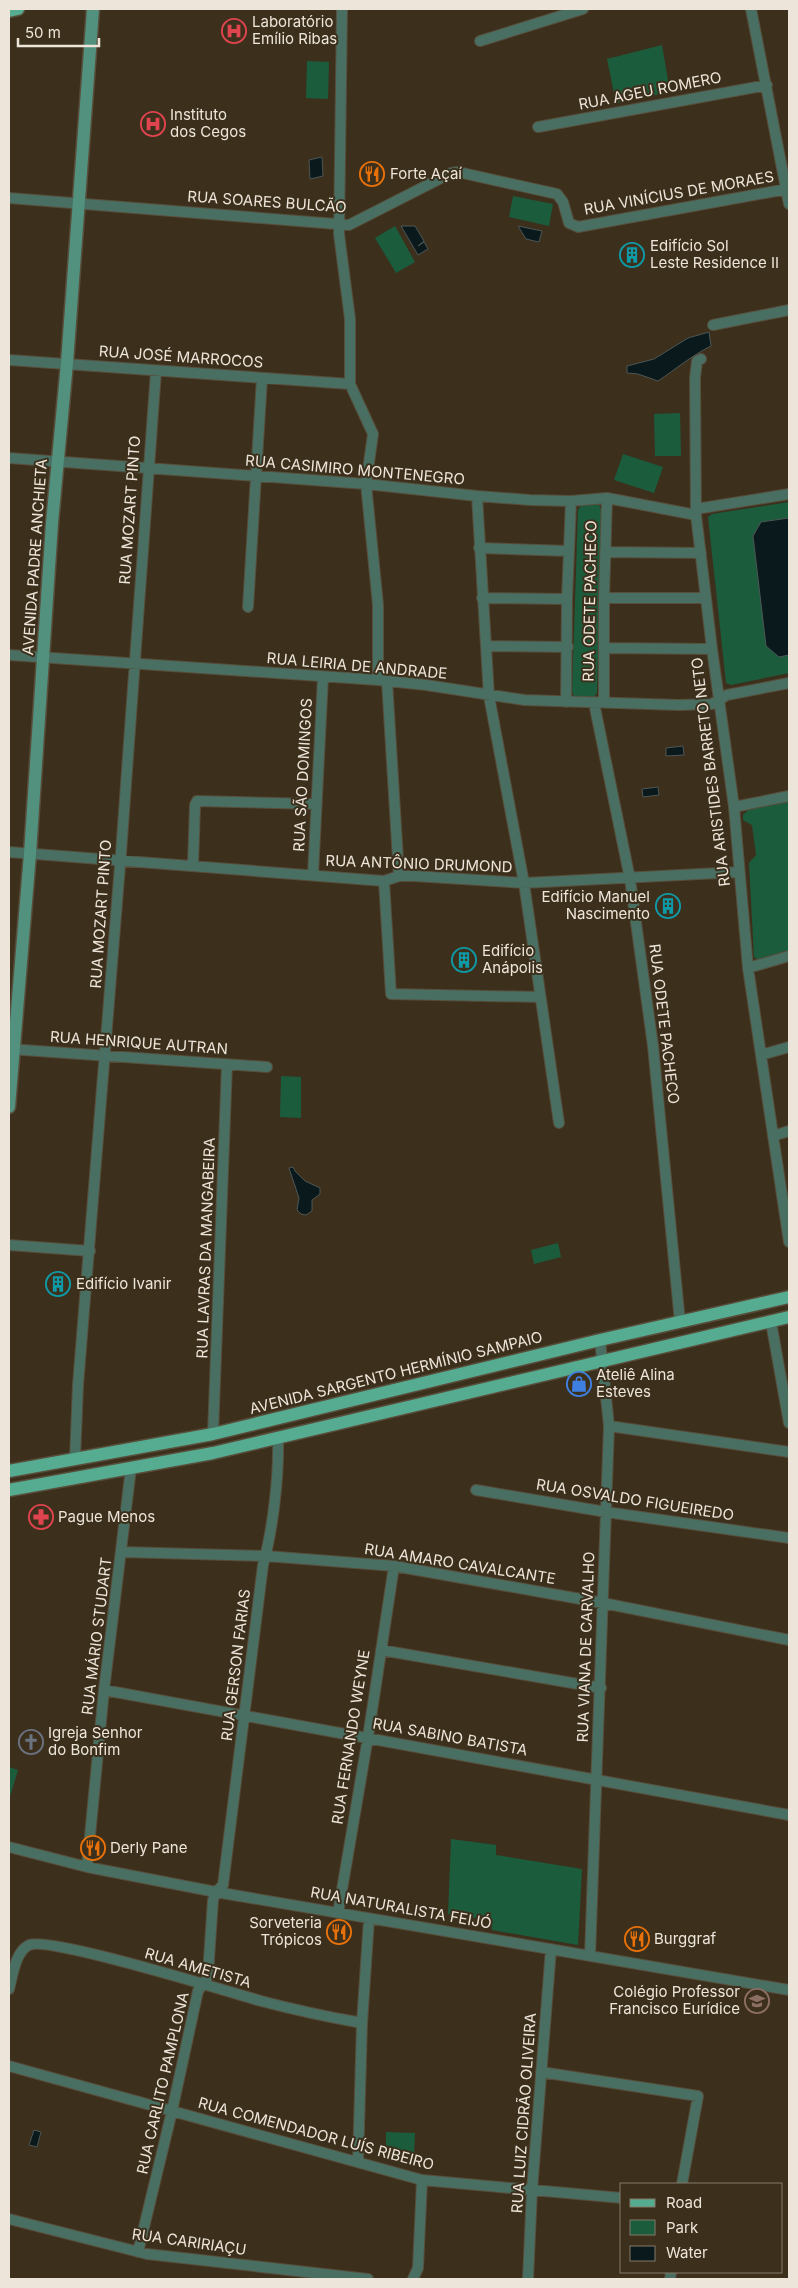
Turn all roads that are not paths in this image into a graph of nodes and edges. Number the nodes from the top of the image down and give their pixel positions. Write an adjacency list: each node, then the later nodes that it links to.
1 (18, 9): 6 (main road)
2 (93, 9): 13 (street, AVENIDA PADRE ANCHIETA)
3 (342, 9): 15 (street)
4 (582, 9): 7 (street)
5 (751, 9): 8 (street)
6 (9, 11)
7 (480, 41)
8 (767, 85): 9 (street, RUA AGEU ROMERO); 10 (street)
9 (538, 127)
10 (787, 173): 11 (street)
11 (786, 189): 14 (street); 16 (street, RUA VINÍCIUS DE MORAES)
12 (9, 198): 13 (street, RUA SOARES BULCÃO)
13 (78, 204): 15 (street, RUA SOARES BULCÃO); 21 (street, AVENIDA PADRE ANCHIETA)
14 (789, 204)
15 (339, 224): 16 (street, RUA SOARES BULCÃO); 24 (street)
16 (578, 227)
17 (789, 310): 18 (street)
18 (712, 325)
19 (701, 358): 34 (street, RUA ARISTIDES BARRETO NETO)
20 (9, 360): 21 (street, RUA JOSÉ MARROCOS)
21 (67, 363): 22 (street, RUA JOSÉ MARROCOS); 26 (street, AVENIDA PADRE ANCHIETA)
22 (156, 371): 23 (street, RUA JOSÉ MARROCOS); 27 (street, RUA MOZART PINTO)
23 (262, 378): 24 (street, RUA JOSÉ MARROCOS); 28 (street)
24 (350, 384): 29 (street)
25 (9, 458): 26 (street, RUA CASIMIRO MONTENEGRO)
26 (59, 462): 27 (street, RUA CASIMIRO MONTENEGRO); 49 (street, AVENIDA PADRE ANCHIETA)
27 (148, 469): 28 (street, RUA CASIMIRO MONTENEGRO); 50 (street, RUA MOZART PINTO)
28 (256, 476): 29 (street, RUA CASIMIRO MONTENEGRO); 43 (street)
29 (366, 484): 31 (street, RUA CASIMIRO MONTENEGRO); 52 (street)
30 (789, 494): 34 (street, RUA CASIMIRO MONTENEGRO)
31 (477, 496): 33 (street, RUA CASIMIRO MONTENEGRO); 35 (street)
32 (607, 498): 33 (street, RUA CASIMIRO MONTENEGRO); 34 (street, RUA CASIMIRO MONTENEGRO); 37 (street, RUA ODETE PACHECO)
33 (572, 501): 36 (street, RUA ODETE PACHECO)
34 (696, 512): 38 (street, RUA ARISTIDES BARRETO NETO)
35 (479, 548): 36 (street); 39 (street)
36 (569, 551): 42 (street, RUA ODETE PACHECO)
37 (605, 552): 38 (street); 40 (street, RUA ODETE PACHECO)
38 (701, 553): 41 (street, RUA ARISTIDES BARRETO NETO)
39 (482, 598): 42 (street); 44 (street)
40 (604, 598): 41 (street); 46 (street, RUA ODETE PACHECO)
41 (705, 598): 47 (street, RUA ARISTIDES BARRETO NETO)
42 (567, 599): 45 (street, RUA ODETE PACHECO)
43 (248, 607)
44 (486, 646): 45 (street); 54 (street)
45 (568, 647): 56 (street, RUA ODETE PACHECO)
46 (604, 648): 47 (street); 57 (street, RUA ODETE PACHECO)
47 (712, 649): 55 (street, RUA ARISTIDES BARRETO NETO)
48 (9, 655): 49 (street, RUA LEIRIA DE ANDRADE)
49 (44, 657): 50 (street, RUA LEIRIA DE ANDRADE); 62 (street, AVENIDA PADRE ANCHIETA)
50 (134, 663): 51 (street, RUA LEIRIA DE ANDRADE); 63 (street, RUA MOZART PINTO)
51 (323, 677): 52 (street, RUA LEIRIA DE ANDRADE); 59 (street, RUA SÃO DOMINGOS)
52 (383, 681): 54 (street, RUA LEIRIA DE ANDRADE); 67 (street)
53 (789, 682): 55 (street, RUA LEIRIA DE ANDRADE)
54 (489, 696): 56 (street, RUA LEIRIA DE ANDRADE); 70 (street)
55 (719, 700): 57 (street, RUA LEIRIA DE ANDRADE); 60 (street, RUA ARISTIDES BARRETO NETO)
56 (566, 702): 57 (street, RUA LEIRIA DE ANDRADE)
57 (599, 703): 68 (street, RUA ODETE PACHECO)
58 (789, 796): 60 (street)
59 (316, 804): 64 (street); 66 (street, RUA SÃO DOMINGOS)
60 (734, 807): 65 (street, RUA ARISTIDES BARRETO NETO)
61 (9, 852): 62 (street, RUA ANTÔNIO DRUMOND)
62 (30, 854): 63 (street, RUA ANTÔNIO DRUMOND); 75 (street, AVENIDA PADRE ANCHIETA)
63 (120, 861): 64 (street, RUA ANTÔNIO DRUMOND); 76 (street, RUA MOZART PINTO)
64 (193, 866): 66 (street, RUA ANTÔNIO DRUMOND)
65 (739, 872): 68 (street, RUA ANTÔNIO DRUMOND); 72 (street, RUA ARISTIDES BARRETO NETO)
66 (313, 875): 69 (street, RUA ANTÔNIO DRUMOND)
67 (400, 876): 69 (street, RUA ANTÔNIO DRUMOND); 70 (street, RUA ANTÔNIO DRUMOND)
68 (630, 879): 70 (street, RUA ANTÔNIO DRUMOND); 90 (street, RUA ODETE PACHECO)
69 (384, 881): 73 (street)
70 (524, 883): 73 (street)
71 (789, 956): 72 (street)
72 (748, 968): 77 (street, RUA ARISTIDES BARRETO NETO)
73 (540, 997): 81 (street)
74 (789, 1047): 77 (street)
75 (11, 1049): 76 (street, RUA HENRIQUE AUTRAN); 80 (street, AVENIDA PADRE ANCHIETA)
76 (105, 1055): 78 (street, RUA HENRIQUE AUTRAN); 87 (street, RUA MOZART PINTO)
77 (762, 1056): 83 (street, RUA ARISTIDES BARRETO NETO)
78 (227, 1064): 79 (street, RUA HENRIQUE AUTRAN); 96 (street, RUA LAVRAS DA MANGABEIRA)
79 (267, 1066)
80 (9, 1107)
81 (559, 1123)
82 (789, 1131): 83 (street)
83 (772, 1136): 84 (street, RUA ARISTIDES BARRETO NETO)
84 (787, 1213): 85 (street, RUA ARISTIDES BARRETO NETO)
85 (789, 1242)
86 (9, 1246): 87 (street)
87 (90, 1250): 99 (street, RUA MOZART PINTO)
88 (789, 1297): 90 (main road, AVENIDA SARGENTO HERMÍNIO SAMPAIO)
89 (789, 1317): 91 (main road)
90 (680, 1322): 92 (main road, AVENIDA SARGENTO HERMÍNIO SAMPAIO)
91 (771, 1322): 93 (main road); 94 (street)
92 (600, 1340): 93 (street, RUA VIANA DE CARVALHO); 96 (main road, AVENIDA SARGENTO HERMÍNIO SAMPAIO)
93 (602, 1363): 95 (street, RUA VIANA DE CARVALHO); 97 (main road)
94 (789, 1424)
95 (609, 1426): 98 (street); 104 (street, RUA VIANA DE CARVALHO)
96 (214, 1434): 99 (main road, AVENIDA SARGENTO HERMÍNIO SAMPAIO)
97 (278, 1439): 100 (main road); 107 (street, RUA GERSON FARIAS)
98 (789, 1452)
99 (75, 1459): 101 (main road, AVENIDA SARGENTO HERMÍNIO SAMPAIO)
100 (131, 1468): 102 (main road); 106 (street, RUA MÁRIO STUDART)
101 (9, 1471)
102 (9, 1490)
103 (476, 1490): 104 (street, RUA OSVALDO FIGUEIREDO)
104 (606, 1512): 105 (street, RUA OSVALDO FIGUEIREDO); 109 (street, RUA VIANA DE CARVALHO)
105 (789, 1538)
106 (122, 1552): 107 (street, RUA AMARO CAVALCANTE); 113 (street, RUA MÁRIO STUDART)
107 (266, 1556): 108 (street, RUA AMARO CAVALCANTE); 114 (street, RUA GERSON FARIAS)
108 (394, 1566): 109 (street, RUA AMARO CAVALCANTE); 111 (street, RUA FERNANDO WEYNE)
109 (602, 1603): 110 (street, RUA AMARO CAVALCANTE); 112 (street, RUA VIANA DE CARVALHO)
110 (789, 1640)
111 (381, 1650): 112 (street); 115 (street, RUA FERNANDO WEYNE)
112 (601, 1688): 116 (street, RUA VIANA DE CARVALHO)
113 (104, 1690): 114 (street, RUA SABINO BATISTA); 119 (street, RUA MÁRIO STUDART)
114 (245, 1715): 115 (street, RUA SABINO BATISTA); 120 (street, RUA GERSON FARIAS)
115 (368, 1737): 116 (street, RUA SABINO BATISTA); 121 (street, RUA FERNANDO WEYNE)
116 (596, 1778): 117 (street, RUA SABINO BATISTA); 124 (street, RUA VIANA DE CARVALHO)
117 (789, 1815)
118 (9, 1847): 119 (street, RUA NATURALISTA FEIJÓ)
119 (87, 1867): 120 (street, RUA NATURALISTA FEIJÓ)
120 (216, 1892): 121 (street, RUA NATURALISTA FEIJÓ); 125 (street, RUA CARLITO PAMPLONA)
121 (338, 1913): 122 (street, RUA NATURALISTA FEIJÓ)
122 (369, 1919): 123 (street, RUA NATURALISTA FEIJÓ); 128 (street)
123 (551, 1949): 124 (street, RUA NATURALISTA FEIJÓ); 130 (street, RUA LUIZ CIDRÃO OLIVEIRA)
124 (590, 1956): 127 (street, RUA NATURALISTA FEIJÓ)
125 (203, 1985): 126 (street, RUA AMETISTA); 128 (street, RUA AMETISTA); 131 (street, RUA CARLITO PAMPLONA)
126 (9, 1989)
127 (789, 1990)
128 (362, 2023): 132 (street)
129 (9, 2066): 131 (street, RUA COMENDADOR LUÍS RIBEIRO)
130 (542, 2072): 134 (street); 135 (street, RUA LUIZ CIDRÃO OLIVEIRA)
131 (172, 2111): 132 (street, RUA COMENDADOR LUÍS RIBEIRO); 138 (street, RUA CARLITO PAMPLONA)
132 (358, 2162): 133 (street, RUA COMENDADOR LUÍS RIBEIRO)
133 (422, 2180): 135 (street, RUA COMENDADOR LUÍS RIBEIRO); 140 (street)
134 (682, 2183)
135 (532, 2190): 136 (street, RUA COMENDADOR LUÍS RIBEIRO); 141 (street, RUA LUIZ CIDRÃO OLIVEIRA)
136 (620, 2198)
137 (9, 2219): 138 (street, RUA CARIRIAÇU)
138 (138, 2252): 139 (street, RUA CARIRIAÇU)
139 (368, 2279)
140 (414, 2279)
141 (528, 2279)

